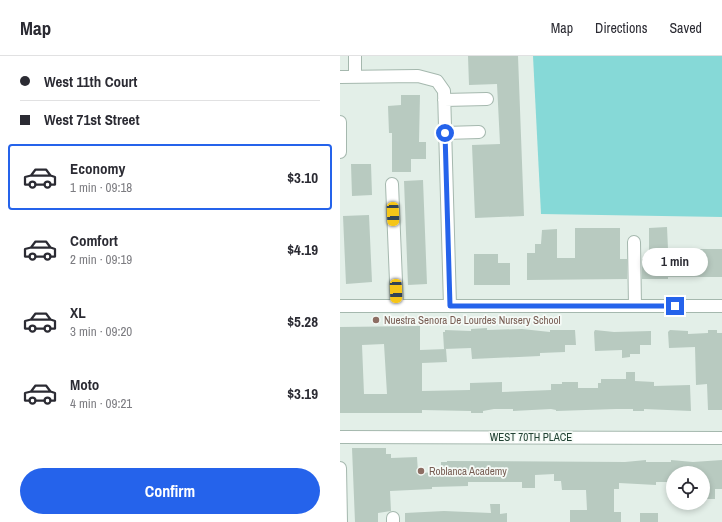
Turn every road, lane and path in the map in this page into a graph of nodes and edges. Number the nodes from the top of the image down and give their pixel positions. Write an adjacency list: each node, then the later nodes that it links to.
1 (355, 56): 3 (street)
2 (340, 77): 3 (street)
3 (355, 77): 5 (street)
4 (487, 99): 5 (street)
5 (444, 100): 8 (street)
6 (340, 122): 9 (street)
7 (479, 132): 8 (street)
8 (445, 133): 15 (street)
9 (340, 141): 10 (street)
10 (340, 152)
11 (392, 184): 14 (street)
12 (634, 242): 16 (street)
13 (340, 306): 14 (street)
14 (397, 306): 15 (street)
15 (450, 306): 16 (street)
16 (635, 306): 17 (street)
17 (722, 306)
18 (340, 437): 19 (street, WEST 70TH PLACE)
19 (722, 438)
20 (340, 468): 21 (street)
21 (341, 518)

